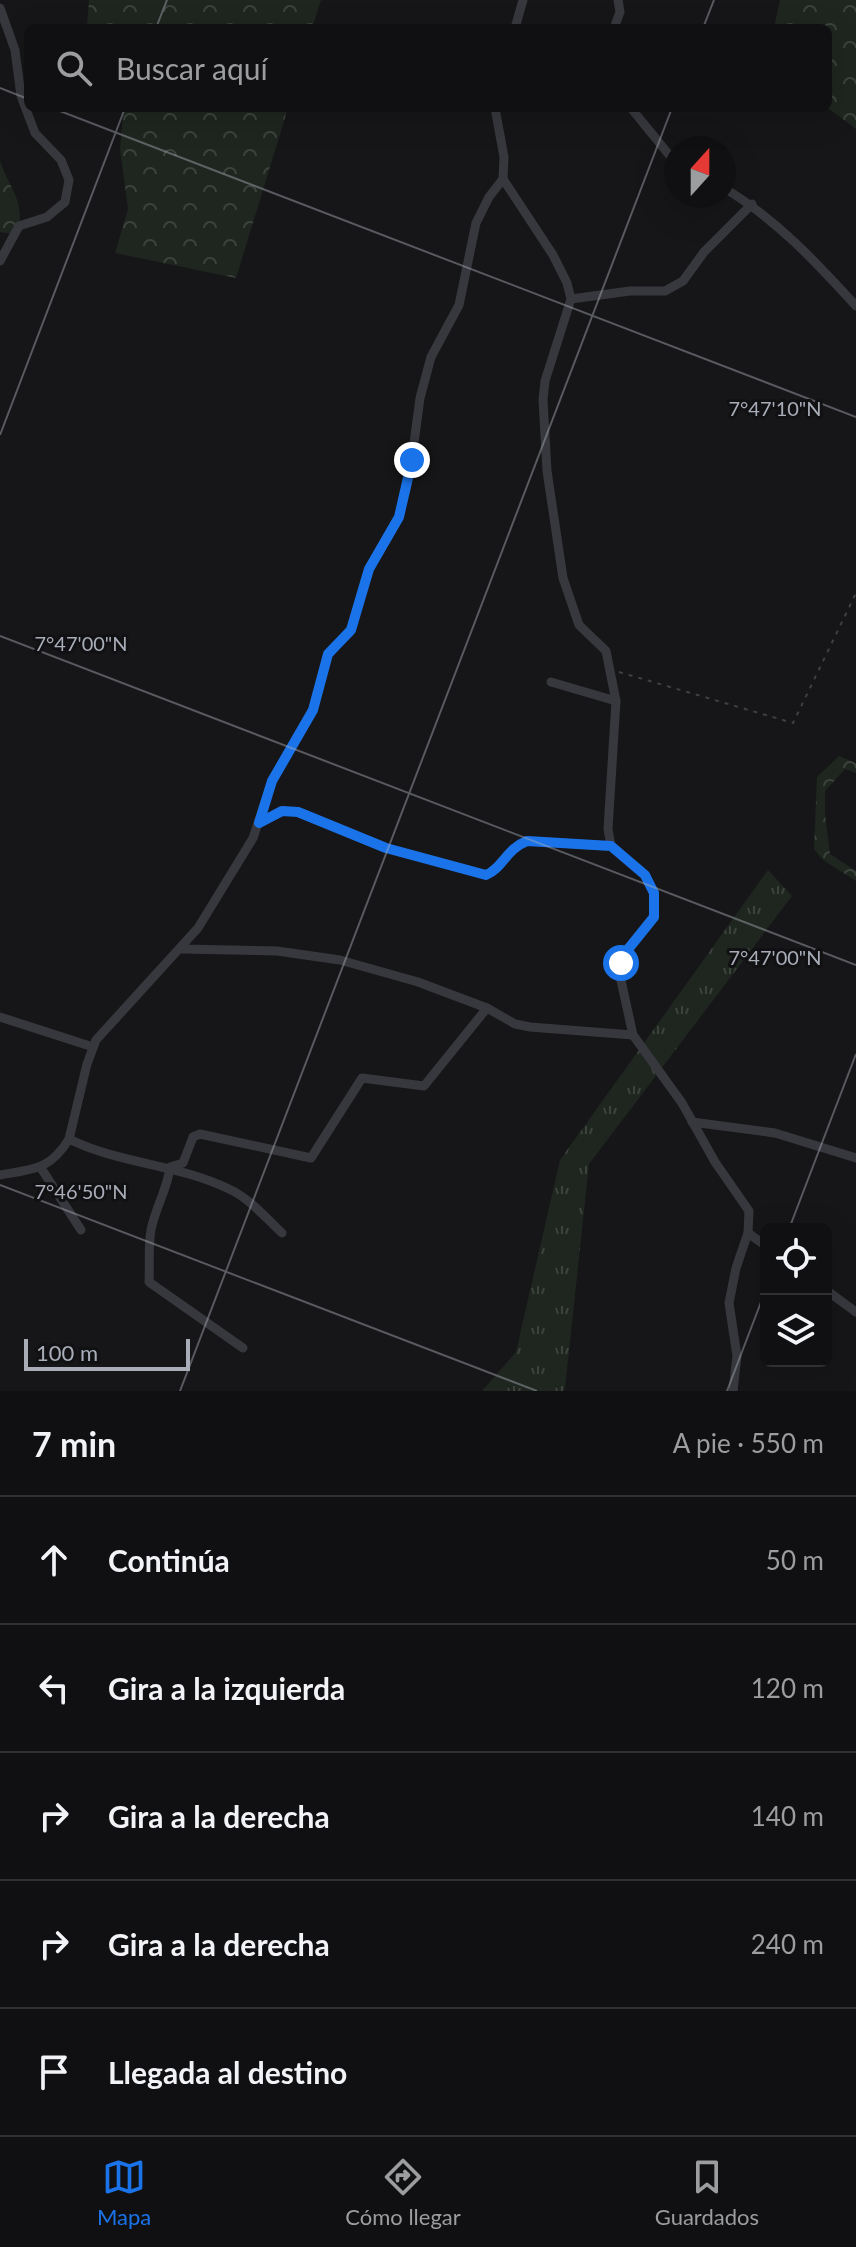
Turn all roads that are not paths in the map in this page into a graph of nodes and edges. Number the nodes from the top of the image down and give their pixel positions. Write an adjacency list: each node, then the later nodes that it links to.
1 (523, 0): 4 (street)
2 (618, 0): 5 (street)
3 (0, 8): 6 (street)
4 (516, 24)
5 (616, 24)
6 (24, 104)
7 (27, 112): 14 (street)
8 (496, 112): 11 (street)
9 (634, 112): 10 (street)
10 (664, 149)
11 (503, 179): 15 (street); 19 (street)
12 (736, 195): 13 (street)
13 (752, 204): 15 (street); 16 (street)
14 (0, 261)
15 (571, 299): 18 (street)
16 (856, 306)
17 (551, 682): 18 (street)
18 (616, 701): 20 (street)
19 (259, 823): 20 (street); 21 (street)
20 (611, 846): 24 (street)
21 (181, 949): 22 (street); 25 (street)
22 (487, 1008): 24 (street); 29 (street)
23 (0, 1017): 25 (street)
24 (633, 1035): 26 (street)
25 (93, 1047): 27 (street)
26 (692, 1122): 28 (street); 34 (street)
27 (69, 1139): 29 (street); 30 (street)
28 (856, 1158)
29 (170, 1167): 33 (street); 38 (street)
30 (41, 1168): 31 (street); 32 (street)
31 (0, 1175)
32 (81, 1230)
33 (282, 1233)
34 (748, 1233): 35 (street); 39 (street)
35 (760, 1242)
36 (832, 1294): 37 (street)
37 (856, 1312)
38 (243, 1348)
39 (733, 1391)

